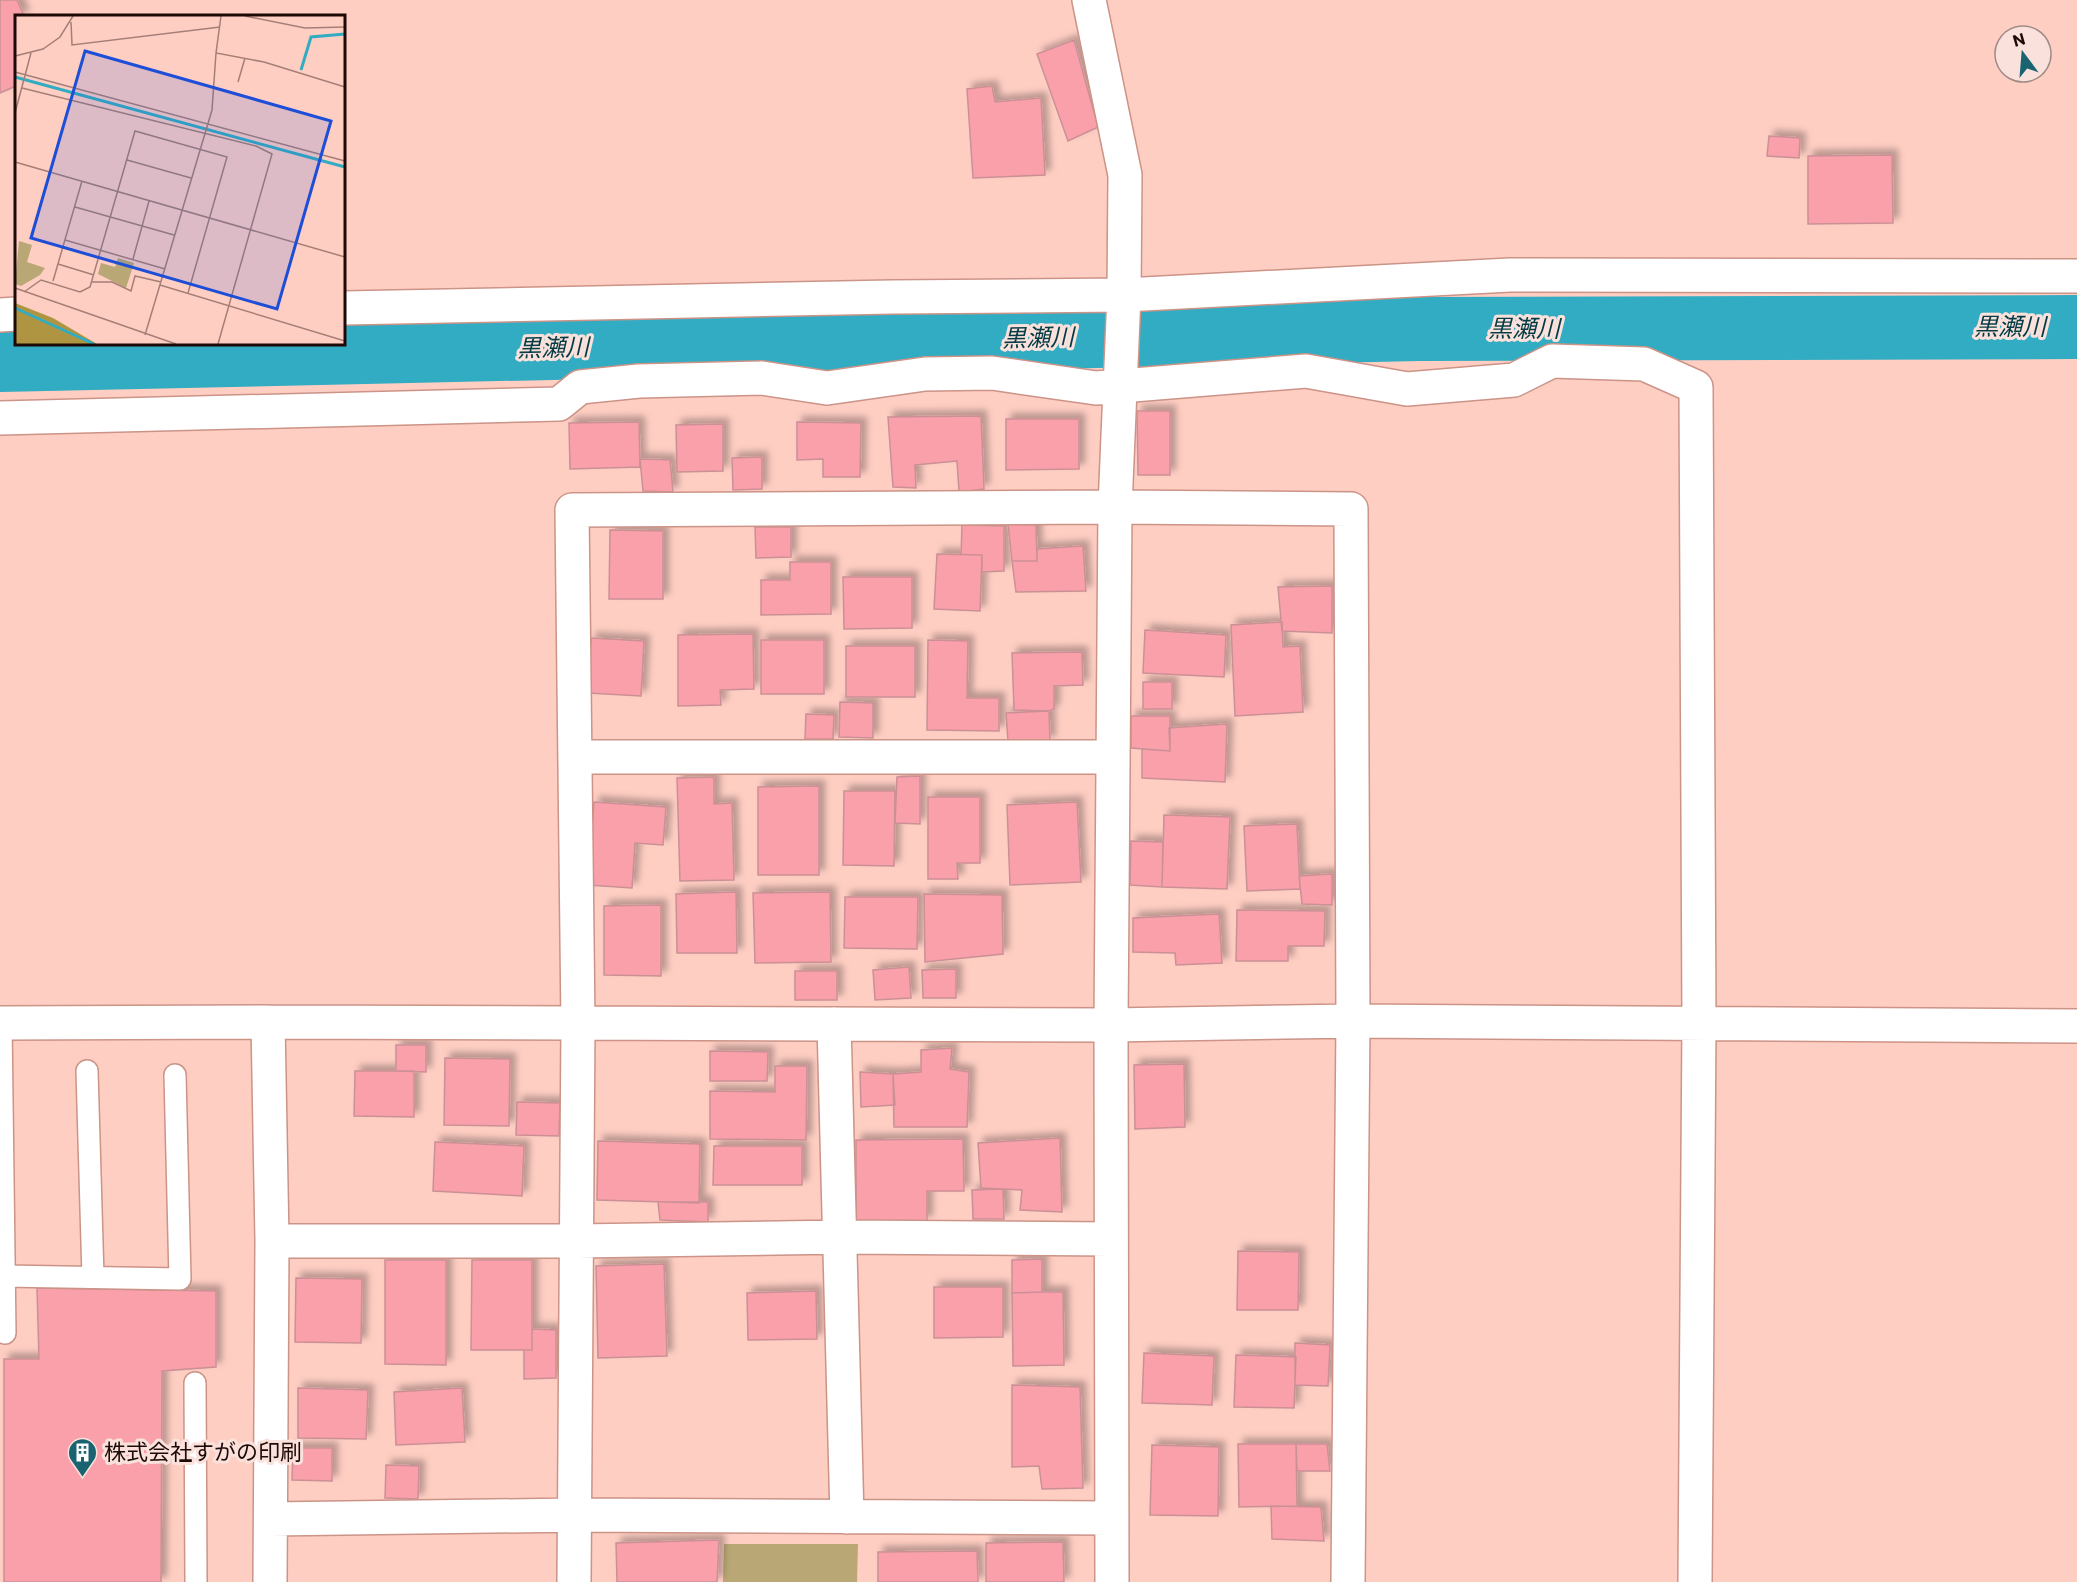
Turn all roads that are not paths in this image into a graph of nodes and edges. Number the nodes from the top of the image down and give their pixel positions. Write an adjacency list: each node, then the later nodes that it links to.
1 (1089, 0): 3 (street)
2 (2077, 276): 3 (street)
3 (1124, 295): 4 (street); 7 (street)
4 (345, 308)
5 (15, 314): 6 (street)
6 (0, 315)
7 (1120, 378): 8 (street); 9 (street); 15 (street)
8 (0, 417)
9 (1115, 507): 10 (street); 11 (street); 12 (street)
10 (575, 757): 11 (street); 16 (street)
11 (1113, 757): 18 (street)
12 (1353, 1021): 15 (street); 18 (street); 38 (street)
13 (268, 1022): 14 (street); 16 (street); 24 (street)
14 (1, 1023): 26 (lane)
15 (1699, 1023): 19 (street); 39 (street)
16 (578, 1024): 17 (street); 25 (street)
17 (834, 1024): 18 (street); 22 (street)
18 (1111, 1025): 23 (street)
19 (2077, 1026)
20 (87, 1071): 27 (lane)
21 (175, 1075): 27 (lane)
22 (840, 1237): 23 (street); 25 (street); 31 (street)
23 (1111, 1239): 32 (street)
24 (272, 1241): 25 (street); 33 (street)
25 (577, 1241): 30 (street)
26 (4, 1276): 27 (lane); 28 (lane)
27 (93, 1277)
28 (5, 1334)
29 (195, 1383): 34 (lane)
30 (575, 1515): 31 (street); 33 (street); 36 (street)
31 (847, 1517): 32 (street)
32 (1112, 1518): 37 (street)
33 (271, 1519): 35 (street)
34 (196, 1582)
35 (270, 1582)
36 (574, 1582)
37 (1112, 1582)
38 (1348, 1582)
39 (1695, 1582)

